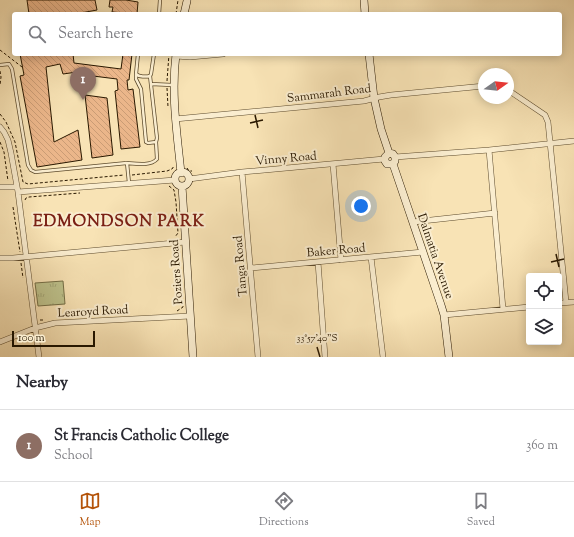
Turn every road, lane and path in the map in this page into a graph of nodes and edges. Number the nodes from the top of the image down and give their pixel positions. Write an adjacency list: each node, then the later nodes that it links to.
1 (160, 0): 5 (lane)
2 (178, 0): 6 (path)
3 (189, 0): 7 (street)
4 (364, 0): 8 (street)
5 (159, 12)
6 (176, 12)
7 (185, 12)
8 (365, 12)
9 (0, 50): 18 (path)
10 (138, 56): 20 (lane)
11 (154, 56): 21 (lane)
12 (174, 56): 23 (path)
13 (174, 56): 24 (street)
14 (182, 56): 15 (street)
15 (201, 56)
16 (369, 56): 28 (street, Dalmatia Avenue)
17 (0, 65): 39 (lane)
18 (22, 67)
19 (0, 71): 25 (path)
20 (136, 74): 21 (lane); 35 (lane)
21 (150, 76): 22 (lane)
22 (151, 84): 23 (lane); 35 (lane)
23 (167, 84): 24 (lane); 29 (path)
24 (175, 85): 31 (street)
25 (0, 86)
26 (478, 87): 28 (street, Sammarah Road)
27 (514, 94): 36 (street)
28 (374, 98): 31 (street, Sammarah Road); 38 (street, Dalmatia Avenue)
29 (168, 109)
30 (0, 114): 45 (path)
31 (175, 119): 42 (street)
32 (0, 127): 53 (street)
33 (574, 141): 36 (street, Vinny Road)
34 (0, 142): 48 (path)
35 (156, 142): 39 (lane)
36 (550, 143): 37 (street, Vinny Road); 71 (street)
37 (488, 150): 38 (street, Vinny Road); 57 (street)
38 (390, 158): 40 (street, Vinny Road); 58 (street, Dalmatia Avenue)
39 (127, 163): 45 (lane)
40 (333, 164): 44 (street, Vinny Road); 66 (street)
41 (174, 165): 45 (path)
42 (184, 170): 43 (path); 46 (street); 47 (street)
43 (192, 171)
44 (242, 172): 46 (street, Vinny Road); 69 (street, Tanga Road)
45 (128, 175): 49 (lane)
46 (189, 179): 51 (street)
47 (175, 180): 49 (street); 51 (street)
48 (8, 182)
49 (129, 183): 53 (street)
50 (165, 185): 59 (path)
51 (182, 186): 60 (street, Poziers Road)
52 (0, 187): 53 (street)
53 (17, 189): 63 (street)
54 (83, 193): 55 (path)
55 (23, 201)
56 (13, 207): 63 (path)
57 (495, 213): 58 (street); 76 (street)
58 (413, 222): 62 (street, Dalmatia Avenue)
59 (174, 238)
60 (185, 242): 63 (street); 79 (street, Poziers Road)
61 (175, 248): 68 (path)
62 (423, 252): 64 (street, Baker Road); 78 (street, Dalmatia Avenue)
63 (23, 257): 65 (street); 70 (path); 81 (street)
64 (371, 257): 66 (street, Baker Road); 88 (street)
65 (0, 258)
66 (341, 260): 67 (street, Baker Road)
67 (318, 262): 69 (street, Baker Road); 87 (street)
68 (180, 268)
69 (251, 268): 86 (street, Tanga Road)
70 (23, 279)
71 (566, 302): 72 (street); 73 (street)
72 (574, 302)
73 (562, 303)
74 (183, 307): 77 (path)
75 (526, 307): 76 (street)
76 (503, 309): 78 (street)
77 (177, 311)
78 (444, 315): 89 (street, Dalmatia Avenue)
79 (190, 316): 82 (street, Learoyd Road); 85 (street, Poziers Road)
80 (44, 320): 81 (path)
81 (34, 322): 82 (street)
82 (35, 328): 83 (street, Learoyd Road); 84 (street)
83 (0, 342)
84 (39, 357)
85 (193, 357)
86 (258, 357)
87 (325, 357)
88 (383, 357)
89 (449, 357)

